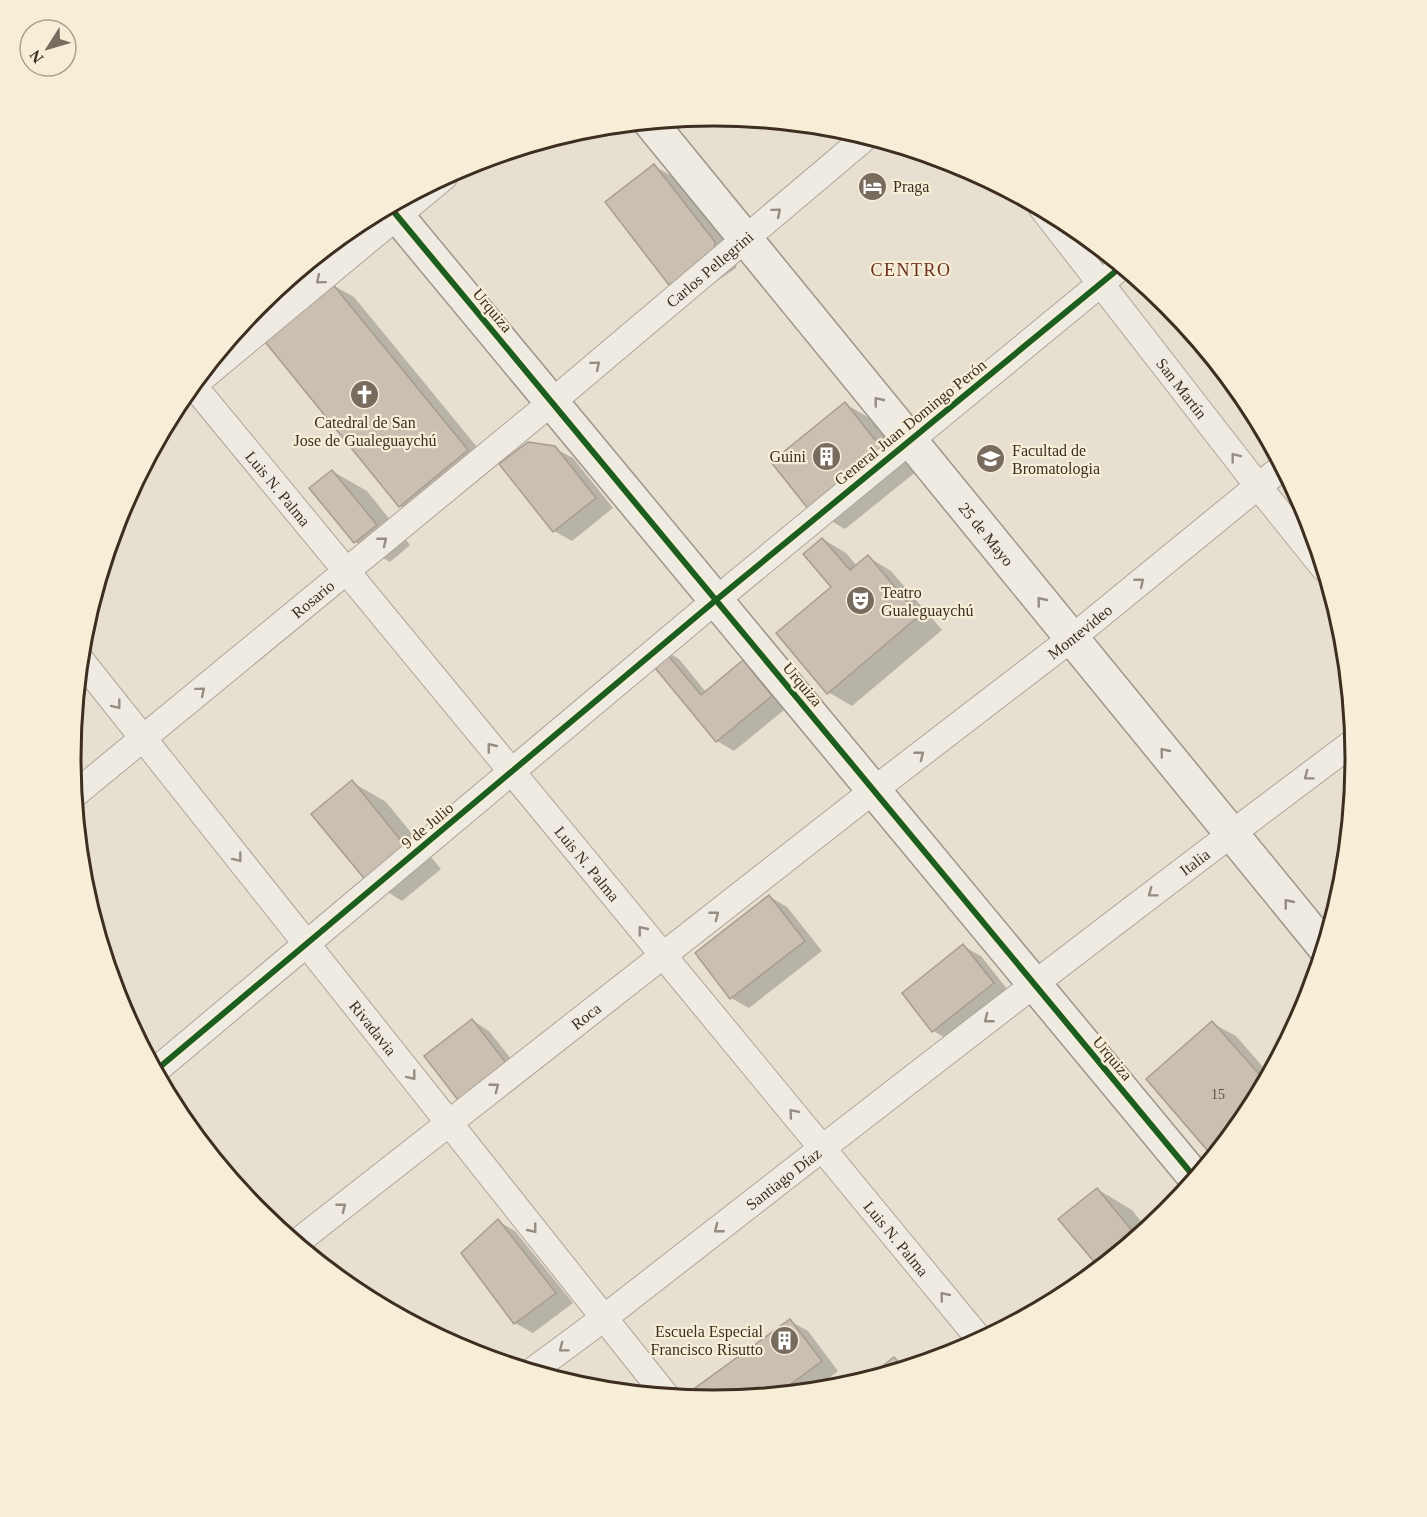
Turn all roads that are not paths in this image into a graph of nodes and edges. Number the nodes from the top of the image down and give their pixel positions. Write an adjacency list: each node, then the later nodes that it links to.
1 (655, 129): 6 (street, 25 de Mayo)
2 (858, 143): 6 (street, Carlos Pellegrini, one-way to 2)
3 (394, 213): 11 (street, Urquiza)
4 (383, 220): 9 (street, one-way to 9)
5 (1057, 228): 8 (street, San Martín)
6 (745, 239): 11 (street, Carlos Pellegrini, one-way to 6); 12 (street, 25 de Mayo, one-way to 6)
7 (1116, 271): 8 (street, General Juan Domingo Perón)
8 (1101, 284): 12 (street, General Juan Domingo Perón); 14 (street, San Martín, one-way to 8)
9 (222, 361)
10 (197, 394): 16 (street, Luis N. Palma)
11 (552, 402): 16 (street, Rosario, one-way to 11); 17 (street, Urquiza)
12 (910, 440): 17 (street, General Juan Domingo Perón); 18 (street, 25 de Mayo, one-way to 12)
13 (1277, 472): 14 (street, Montevideo)
14 (1258, 486): 15 (street, San Martín); 18 (street, Montevideo, one-way to 14)
15 (1311, 552)
16 (346, 571): 20 (street, Rosario, one-way to 16); 22 (street, Luis N. Palma, one-way to 16)
17 (716, 600): 22 (street, 9 de Julio); 24 (street, Urquiza)
18 (1072, 638): 24 (street, Montevideo, one-way to 18); 25 (street, 25 de Mayo, one-way to 18)
19 (87, 668): 20 (street, Rivadavia, one-way to 20)
20 (143, 739): 23 (street, Rosario); 27 (street, Rivadavia, one-way to 27)
21 (1346, 748): 25 (street, Italia, one-way to 25)
22 (512, 772): 27 (street, 9 de Julio); 28 (street, Luis N. Palma, one-way to 22)
23 (82, 789)
24 (874, 790): 28 (street, Roca, one-way to 24); 29 (street, Urquiza)
25 (1231, 833): 26 (street, 25 de Mayo, one-way to 25); 29 (street, Italia, one-way to 29)
26 (1319, 940)
27 (306, 944): 30 (street, 9 de Julio); 31 (street, Rivadavia, one-way to 31)
28 (663, 956): 31 (street, Roca, one-way to 28); 32 (street, Luis N. Palma, one-way to 28)
29 (1034, 984): 32 (street, Santiago Díaz, one-way to 32); 33 (street, Urquiza)
30 (161, 1066)
31 (449, 1123): 34 (street, Roca, one-way to 31); 35 (street, Rivadavia, one-way to 35)
32 (822, 1148): 35 (street, Santiago Díaz, one-way to 35); 36 (street, Luis N. Palma, one-way to 32)
33 (1191, 1173)
34 (302, 1239)
35 (604, 1318): 37 (street, Santiago Díaz, one-way to 37); 38 (street, Rivadavia)
36 (975, 1334)
37 (539, 1366)
38 (661, 1389)

